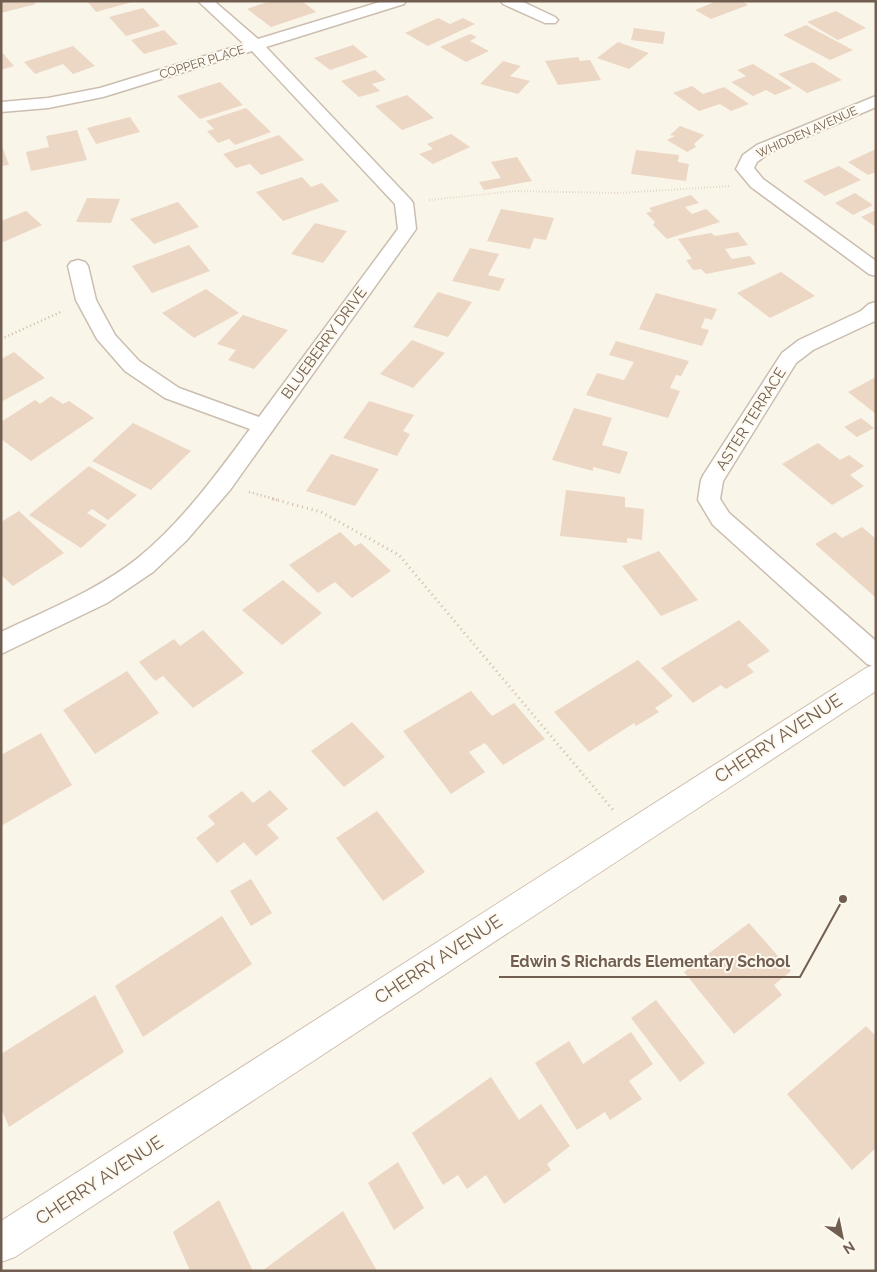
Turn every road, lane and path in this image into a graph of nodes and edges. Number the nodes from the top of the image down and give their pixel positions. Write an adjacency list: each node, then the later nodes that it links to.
1 (205, 1): 5 (street)
2 (399, 1): 5 (street, COPPER PLACE)
3 (508, 1): 4 (street)
4 (550, 20)
5 (256, 46): 7 (street, COPPER PLACE); 9 (street)
6 (876, 102): 11 (street, WHIDDEN AVENUE)
7 (1, 107)
8 (709, 188): 9 (path)
9 (404, 203): 15 (street, BLUEBERRY DRIVE)
10 (78, 266): 12 (street)
11 (876, 270)
12 (86, 300): 14 (path); 15 (street)
13 (876, 308): 18 (street, ASTER TERRACE)
14 (1, 339)
15 (263, 426): 16 (street, BLUEBERRY DRIVE)
16 (222, 484): 17 (street, BLUEBERRY DRIVE); 20 (path)
17 (1, 644)
18 (876, 656)
19 (876, 676): 20 (street, CHERRY AVENUE)
20 (633, 833): 21 (street, CHERRY AVENUE)
21 (1, 1243)

